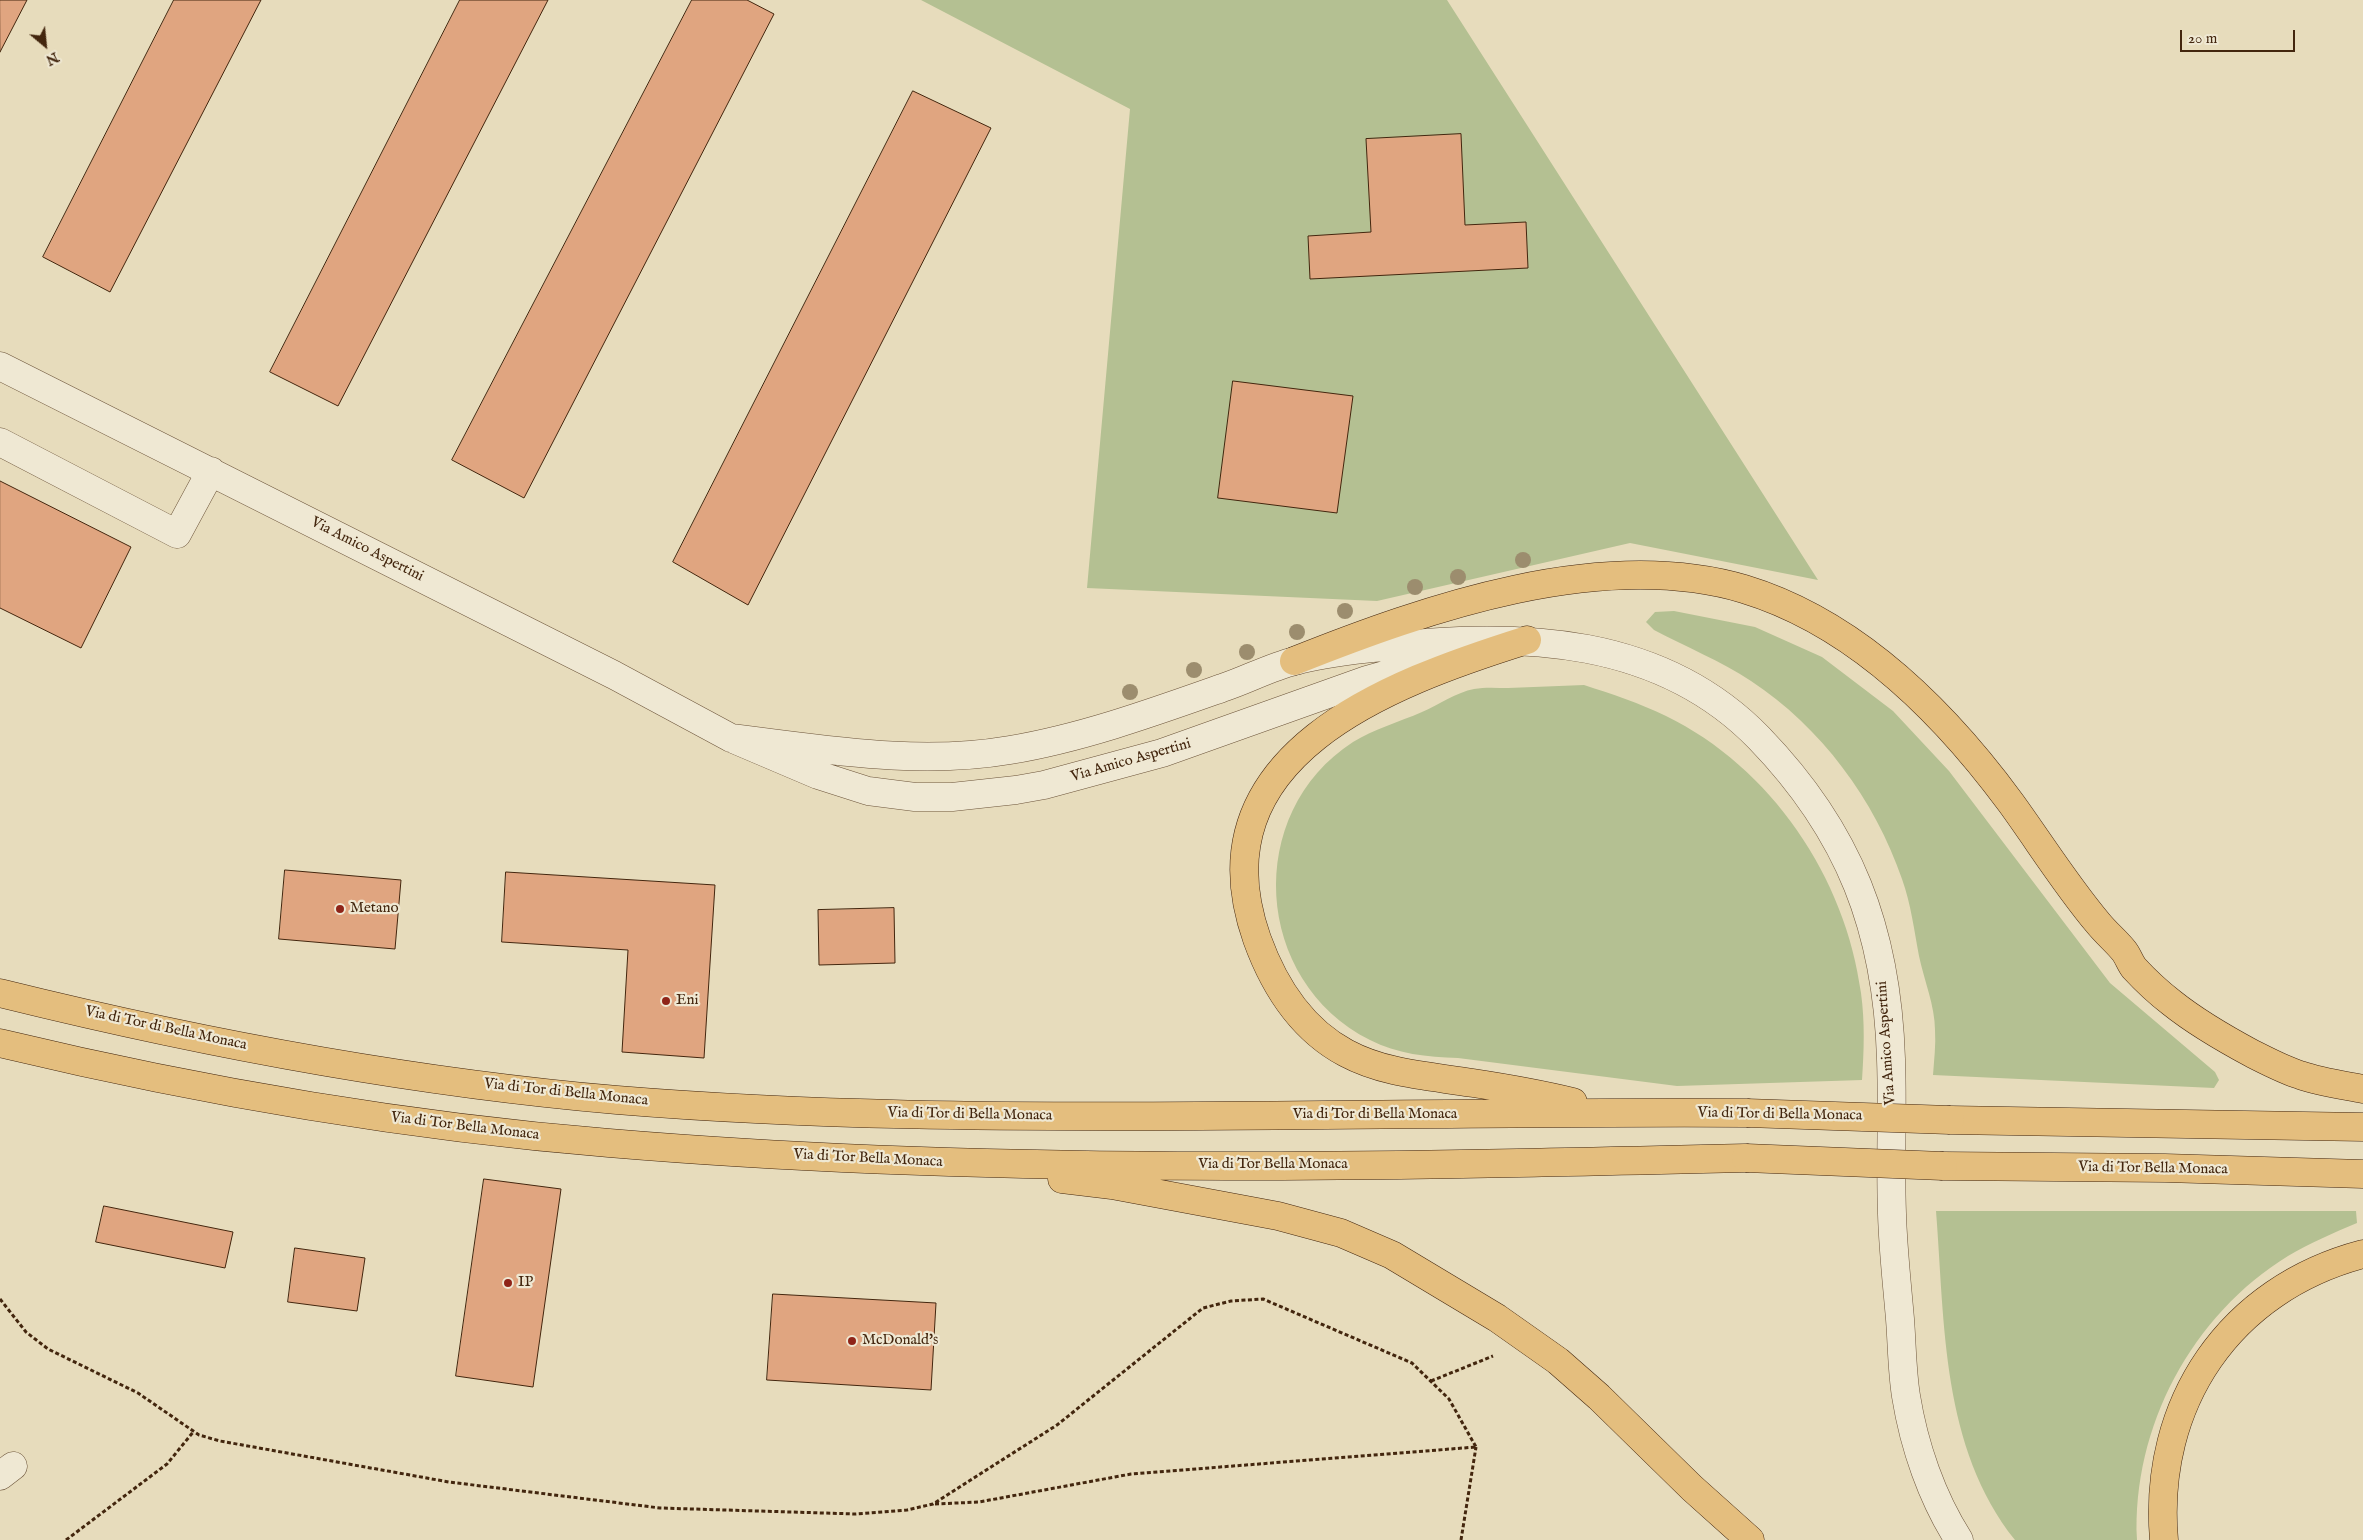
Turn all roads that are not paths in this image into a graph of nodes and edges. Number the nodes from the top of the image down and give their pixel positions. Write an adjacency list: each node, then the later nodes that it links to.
1 (0, 366): 3 (street, Via Amico Aspertini)
2 (0, 442): 3 (street)
3 (211, 472): 6 (street, Via Amico Aspertini)
4 (1527, 640): 5 (street, Via Amico Aspertini); 6 (street, Via Amico Aspertini); 14 (main road); 20 (street, Via Amico Aspertini)
5 (1294, 660): 6 (street, Via Amico Aspertini); 13 (main road)
6 (732, 738)
7 (0, 982): 9 (main road)
8 (0, 993): 9 (main road, Via di Tor di Bella Monaca)
9 (55, 1007): 14 (main road, Via di Tor di Bella Monaca)
10 (0, 1043): 12 (main road, Via di Tor Bella Monaca)
11 (0, 1053): 12 (main road)
12 (56, 1056): 16 (main road, Via di Tor Bella Monaca)
13 (2363, 1089)
14 (1616, 1113): 15 (main road, Via di Tor di Bella Monaca, bridge)
15 (2363, 1128)
16 (942, 1163): 17 (main road, Via di Tor Bella Monaca, bridge); 19 (main road)
17 (2363, 1174)
18 (2363, 1254): 21 (main road)
19 (1750, 1540)
20 (1959, 1540)
21 (2164, 1540)

